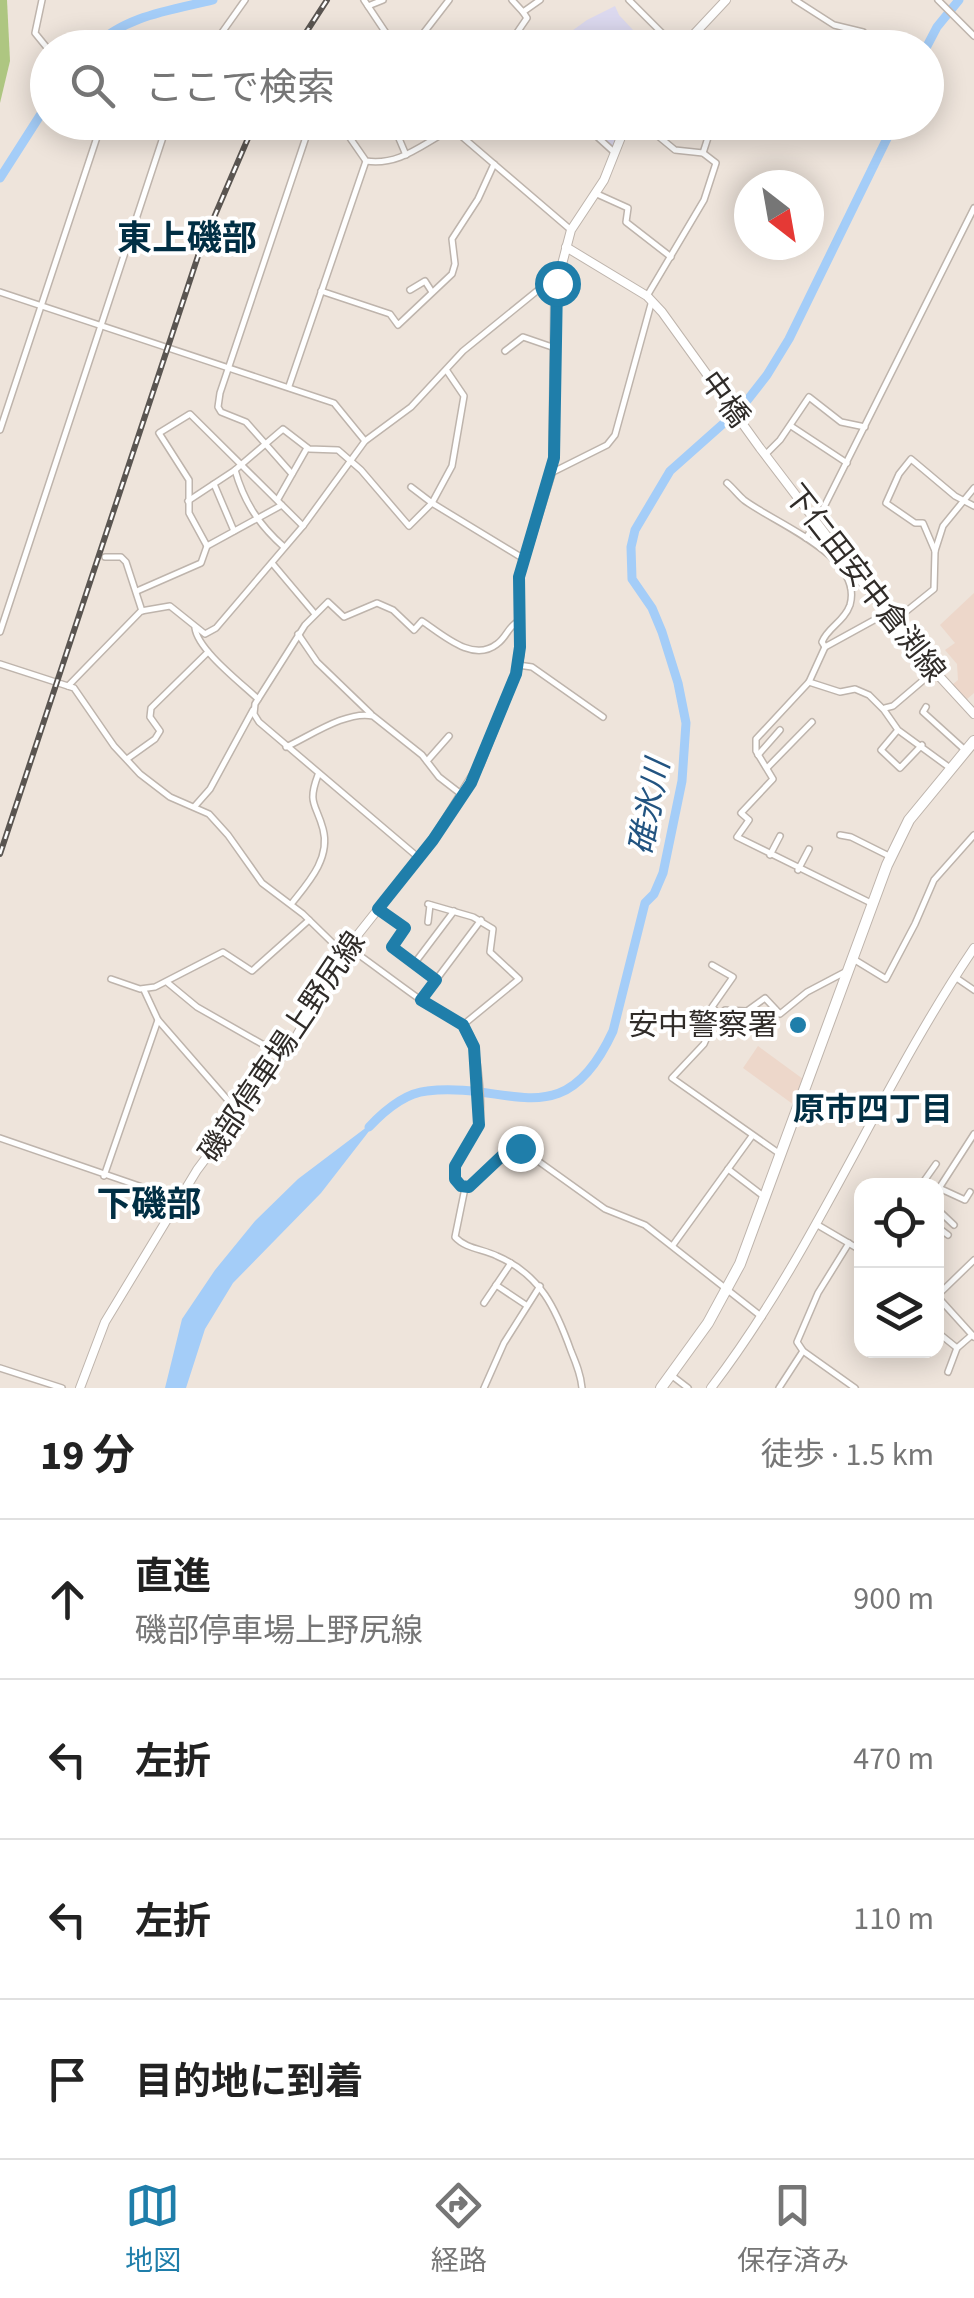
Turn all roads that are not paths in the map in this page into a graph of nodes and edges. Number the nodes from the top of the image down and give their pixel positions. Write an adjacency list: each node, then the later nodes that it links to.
1 (42, 0): 13 (street)
2 (245, 0): 14 (street)
3 (382, 0): 11 (street)
4 (512, 0): 12 (street)
5 (540, 0): 12 (street)
6 (629, 0): 18 (street)
7 (794, 0): 20 (street)
8 (938, 0): 21 (street)
9 (723, 1): 19 (main road)
10 (445, 2): 16 (street)
11 (366, 3): 15 (street)
12 (522, 12): 17 (street)
13 (35, 30)
14 (224, 30)
15 (384, 30)
16 (426, 30)
17 (519, 30)
18 (660, 30)
19 (696, 30)
20 (853, 30)
21 (974, 36)
22 (96, 140): 49 (street)
23 (162, 140): 50 (street)
24 (305, 140): 53 (street)
25 (352, 140): 36 (street)
26 (400, 140): 35 (street)
27 (433, 140): 35 (street)
28 (464, 140): 37 (street)
29 (601, 140): 33 (street)
30 (620, 140): 33 (main road)
31 (659, 140): 34 (street)
32 (707, 140): 34 (street)
33 (615, 153): 38 (main road)
34 (703, 153): 42 (street)
35 (406, 155): 36 (street)
36 (366, 161): 45 (street)
37 (494, 164): 40 (street); 47 (street)
38 (596, 193): 40 (main road); 42 (street)
39 (974, 208): 57 (street)
40 (571, 230): 41 (main road)
41 (566, 247): 43 (main road, 磯部停車場上野尻線); 48 (main road)
42 (671, 257): 48 (street)
43 (558, 273): 51 (main road, 磯部停車場上野尻線); 54 (street)
44 (410, 290): 47 (street)
45 (321, 291): 47 (street); 55 (street)
46 (0, 292): 49 (street)
47 (432, 292)
48 (650, 298): 62 (main road, 中橋); 67 (street)
49 (41, 305): 50 (street); 58 (street)
50 (101, 325): 53 (street); 96 (street)
51 (555, 348): 52 (street); 67 (main road, 磯部停車場上野尻線)
52 (505, 351)
53 (228, 366): 55 (street); 60 (street)
54 (447, 371): 59 (street); 76 (street)
55 (289, 386): 59 (street)
56 (790, 426): 57 (street); 62 (street); 65 (street)
57 (865, 427): 65 (street)
58 (0, 430)
59 (364, 440): 63 (street)
60 (265, 444): 61 (street); 64 (street); 68 (street)
61 (308, 448): 63 (street); 68 (street)
62 (763, 452): 93 (main road, 下仁田安中倉渕線)
63 (348, 462): 76 (street); 79 (street)
64 (242, 464): 66 (street); 73 (street); 75 (street)
65 (846, 464): 88 (street)
66 (234, 470): 70 (street); 78 (street)
67 (551, 473): 87 (main road, 磯部停車場上野尻線)
68 (292, 474): 75 (street)
69 (728, 483): 82 (street)
70 (214, 484): 73 (street); 81 (street)
71 (412, 486): 76 (street)
72 (974, 488): 74 (street)
73 (188, 501): 83 (street)
74 (965, 501): 77 (street); 85 (street); 85 (street)
75 (280, 502): 78 (street); 79 (street)
76 (432, 503): 87 (street)
77 (974, 506)
78 (257, 519): 81 (street); 84 (street)
79 (303, 526): 84 (street)
80 (812, 530): 82 (street)
81 (234, 531): 83 (street)
82 (806, 538): 88 (street)
83 (207, 546): 90 (street)
84 (284, 547): 89 (street)
85 (935, 551): 93 (street)
86 (106, 557): 90 (street)
87 (524, 559): 94 (main road, 磯部停車場上野尻線)
88 (848, 560): 98 (street)
89 (272, 562): 92 (street); 95 (street)
90 (137, 591): 91 (street)
91 (142, 611): 95 (street); 104 (street)
92 (315, 614): 94 (street); 97 (street)
93 (890, 618): 98 (street); 102 (main road, 下仁田安中倉渕線)
94 (519, 621): 101 (main road, 磯部停車場上野尻線)
95 (195, 628): 99 (street)
96 (0, 632)
97 (298, 634): 105 (street); 110 (street)
98 (824, 648): 103 (street)
99 (208, 652): 105 (street); 121 (street)
100 (0, 664): 104 (street)
101 (518, 665): 111 (street); 126 (main road, 磯部停車場上野尻線)
102 (934, 672): 108 (street); 109 (main road, 下仁田安中倉渕線)
103 (809, 682): 108 (street); 120 (street)
104 (68, 686): 121 (street)
105 (258, 699): 106 (street)
106 (254, 708): 118 (street); 127 (street)
107 (926, 708): 119 (street)
108 (883, 709): 114 (street)
109 (974, 714)
110 (373, 716): 118 (street); 122 (street)
111 (603, 718)
112 (812, 722): 123 (street)
113 (780, 730): 120 (street)
114 (898, 730): 117 (street); 117 (street)
115 (449, 736): 122 (street)
116 (974, 740): 119 (highway)
117 (922, 745): 124 (street)
118 (286, 747): 125 (street)
119 (965, 750): 124 (highway)
120 (758, 755): 123 (street)
121 (127, 759): 127 (street)
122 (426, 760): 126 (street)
123 (768, 767): 132 (street)
124 (950, 768): 133 (highway)
125 (318, 775): 134 (street); 136 (street)
126 (463, 795): 134 (main road, 磯部停車場上野尻線)
127 (195, 806): 136 (street)
128 (974, 835): 145 (street)
129 (780, 836): 132 (street)
130 (840, 836): 133 (street)
131 (810, 849): 135 (street)
132 (770, 855): 135 (street)
133 (891, 857): 137 (highway)
134 (419, 858): 138 (main road, 磯部停車場上野尻線)
135 (798, 870): 137 (street)
136 (291, 904): 140 (street)
137 (873, 904): 145 (highway)
138 (378, 909): 144 (main road, 磯部停車場上野尻線); 146 (street)
139 (454, 910): 141 (street); 142 (street); 146 (street)
140 (309, 920): 144 (street); 152 (street)
141 (480, 920): 151 (street); 158 (street)
142 (428, 922)
143 (974, 948): 149 (main road)
144 (346, 951): 155 (street); 159 (main road, 磯部停車場上野尻線)
145 (852, 958): 148 (highway)
146 (414, 964): 151 (street)
147 (712, 965): 156 (street)
148 (848, 970): 156 (street); 164 (highway)
149 (955, 977): 154 (street); 176 (main road)
150 (111, 979): 153 (street)
151 (436, 980): 155 (street)
152 (168, 983): 153 (street); 159 (street)
153 (144, 990): 157 (street)
154 (974, 990)
155 (421, 1000): 158 (street)
156 (720, 1015): 162 (street)
157 (158, 1020): 160 (street); 167 (street)
158 (463, 1025): 170 (street)
159 (283, 1056): 160 (main road, 磯部停車場上野尻線)
160 (240, 1113): 174 (main road, 磯部停車場上野尻線)
161 (974, 1134): 169 (street)
162 (752, 1136): 164 (street); 166 (street)
163 (0, 1138): 167 (street)
164 (780, 1155): 173 (highway)
165 (936, 1164): 168 (street)
166 (728, 1169): 173 (street); 181 (street)
167 (104, 1176): 174 (street)
168 (926, 1178)
169 (943, 1178)
170 (466, 1188): 181 (street); 184 (street)
171 (944, 1191): 172 (street)
172 (970, 1192)
173 (765, 1197): 188 (highway)
174 (180, 1200): 201 (main road, 磯部停車場上野尻線)
175 (944, 1216): 177 (street)
176 (816, 1224): 180 (street); 192 (main road)
177 (954, 1225)
178 (944, 1233): 179 (street)
179 (948, 1236)
180 (850, 1243): 182 (street); 196 (street)
181 (672, 1246): 188 (street)
182 (854, 1246)
183 (974, 1260): 187 (street)
184 (511, 1263): 185 (street); 186 (street)
185 (496, 1285): 189 (street); 191 (street)
186 (540, 1286): 191 (street); 203 (street)
187 (944, 1288)
188 (727, 1290): 192 (street); 199 (highway)
189 (484, 1303)
190 (944, 1303): 193 (street)
191 (526, 1305): 202 (street)
192 (762, 1316): 206 (main road)
193 (973, 1336): 195 (street)
194 (944, 1337): 195 (street)
195 (957, 1348): 198 (street)
196 (803, 1351): 207 (street); 208 (street)
197 (0, 1368): 200 (street)
198 (948, 1372)
199 (671, 1374): 204 (highway); 205 (street)
200 (62, 1388)
201 (80, 1388)
202 (484, 1388)
203 (582, 1388)
204 (661, 1388)
205 (688, 1388)
206 (711, 1388)
207 (779, 1388)
208 (855, 1388)

